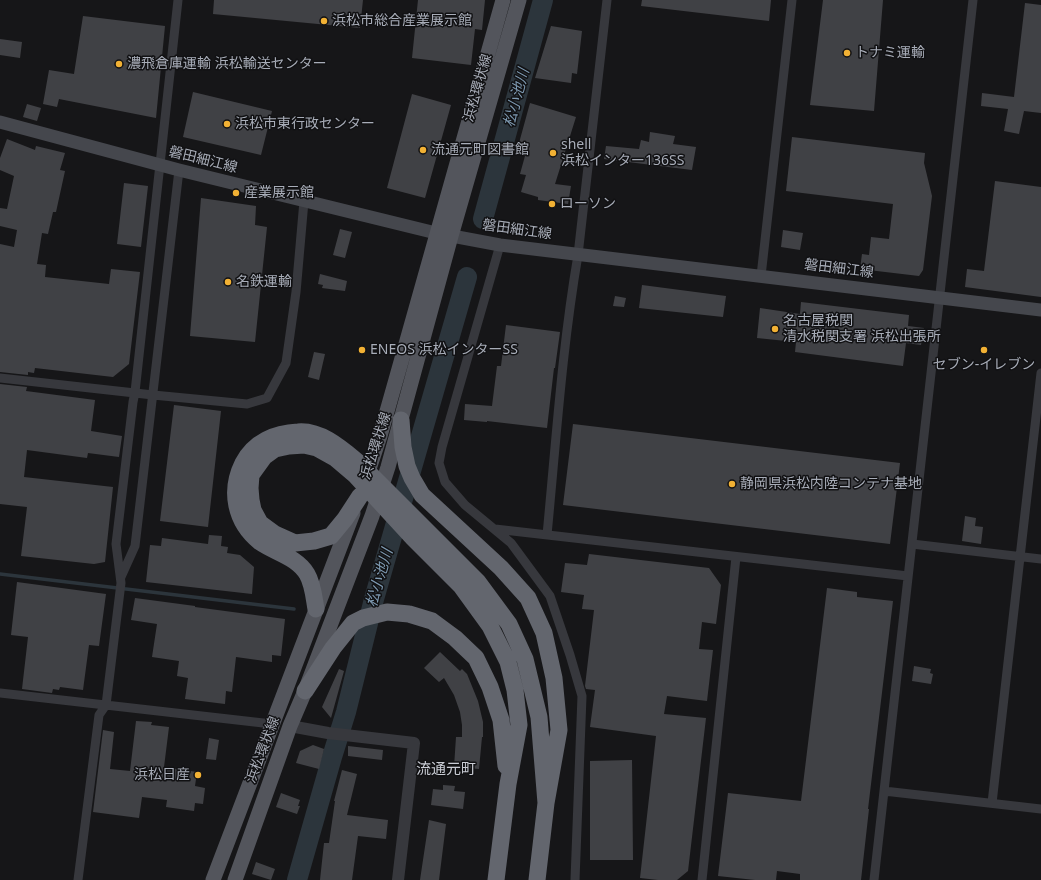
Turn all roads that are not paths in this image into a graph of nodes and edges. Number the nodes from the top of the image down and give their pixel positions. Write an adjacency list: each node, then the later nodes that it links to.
1 (178, 0): 8 (street)
2 (503, 0): 11 (main road, 浜松環状線)
3 (519, 0): 11 (main road, 浜松環状線)
4 (607, 0): 13 (street)
5 (792, 0): 14 (street)
6 (973, 0): 15 (street)
7 (0, 122): 8 (main road, 磐田細江線)
8 (159, 165): 9 (main road, 磐田細江線); 19 (street)
9 (179, 170): 10 (main road, 磐田細江線); 20 (street)
10 (304, 201): 11 (main road, 磐田細江線); 20 (street)
11 (443, 234): 12 (main road, 磐田細江線); 21 (main road, 浜松環状線); 22 (main road, 浜松環状線)
12 (500, 245): 13 (main road, 磐田細江線); 23 (street)
13 (578, 255): 14 (main road, 磐田細江線); 25 (street)
14 (761, 276): 15 (main road, 磐田細江線)
15 (940, 298): 16 (main road, 磐田細江線); 26 (street)
16 (1041, 310)
17 (1041, 373): 27 (street)
18 (0, 378): 19 (street)
19 (135, 392): 20 (street); 31 (street)
20 (153, 395): 31 (street)
21 (401, 420): 33 (main road, 浜松環状線); 40 (highway)
22 (360, 496): 24 (highway); 32 (main road, 浜松環状線)
23 (495, 529): 25 (street); 49 (street)
24 (415, 530): 32 (highway); 38 (highway); 40 (highway)
25 (547, 535): 28 (street)
26 (912, 544): 27 (street); 30 (street)
27 (1021, 556): 29 (street); 41 (street)
28 (736, 557): 30 (street); 50 (street)
29 (1041, 559)
30 (908, 576): 39 (street)
31 (121, 580): 35 (street)
32 (316, 609): 36 (main road, 浜松環状線)
33 (305, 691): 37 (main road, 浜松環状線); 38 (highway)
34 (0, 693): 35 (street)
35 (106, 705): 36 (street); 43 (street)
36 (272, 724): 44 (main road, 浜松環状線)
37 (290, 726): 45 (main road, 浜松環状線); 46 (street)
38 (508, 784): 47 (highway)
39 (884, 791): 41 (street); 51 (street)
40 (546, 803): 48 (highway)
41 (992, 803): 42 (street)
42 (1041, 809)
43 (78, 880)
44 (213, 880)
45 (235, 880)
46 (398, 880)
47 (496, 880)
48 (537, 880)
49 (575, 880)
50 (702, 880)
51 (874, 880)

